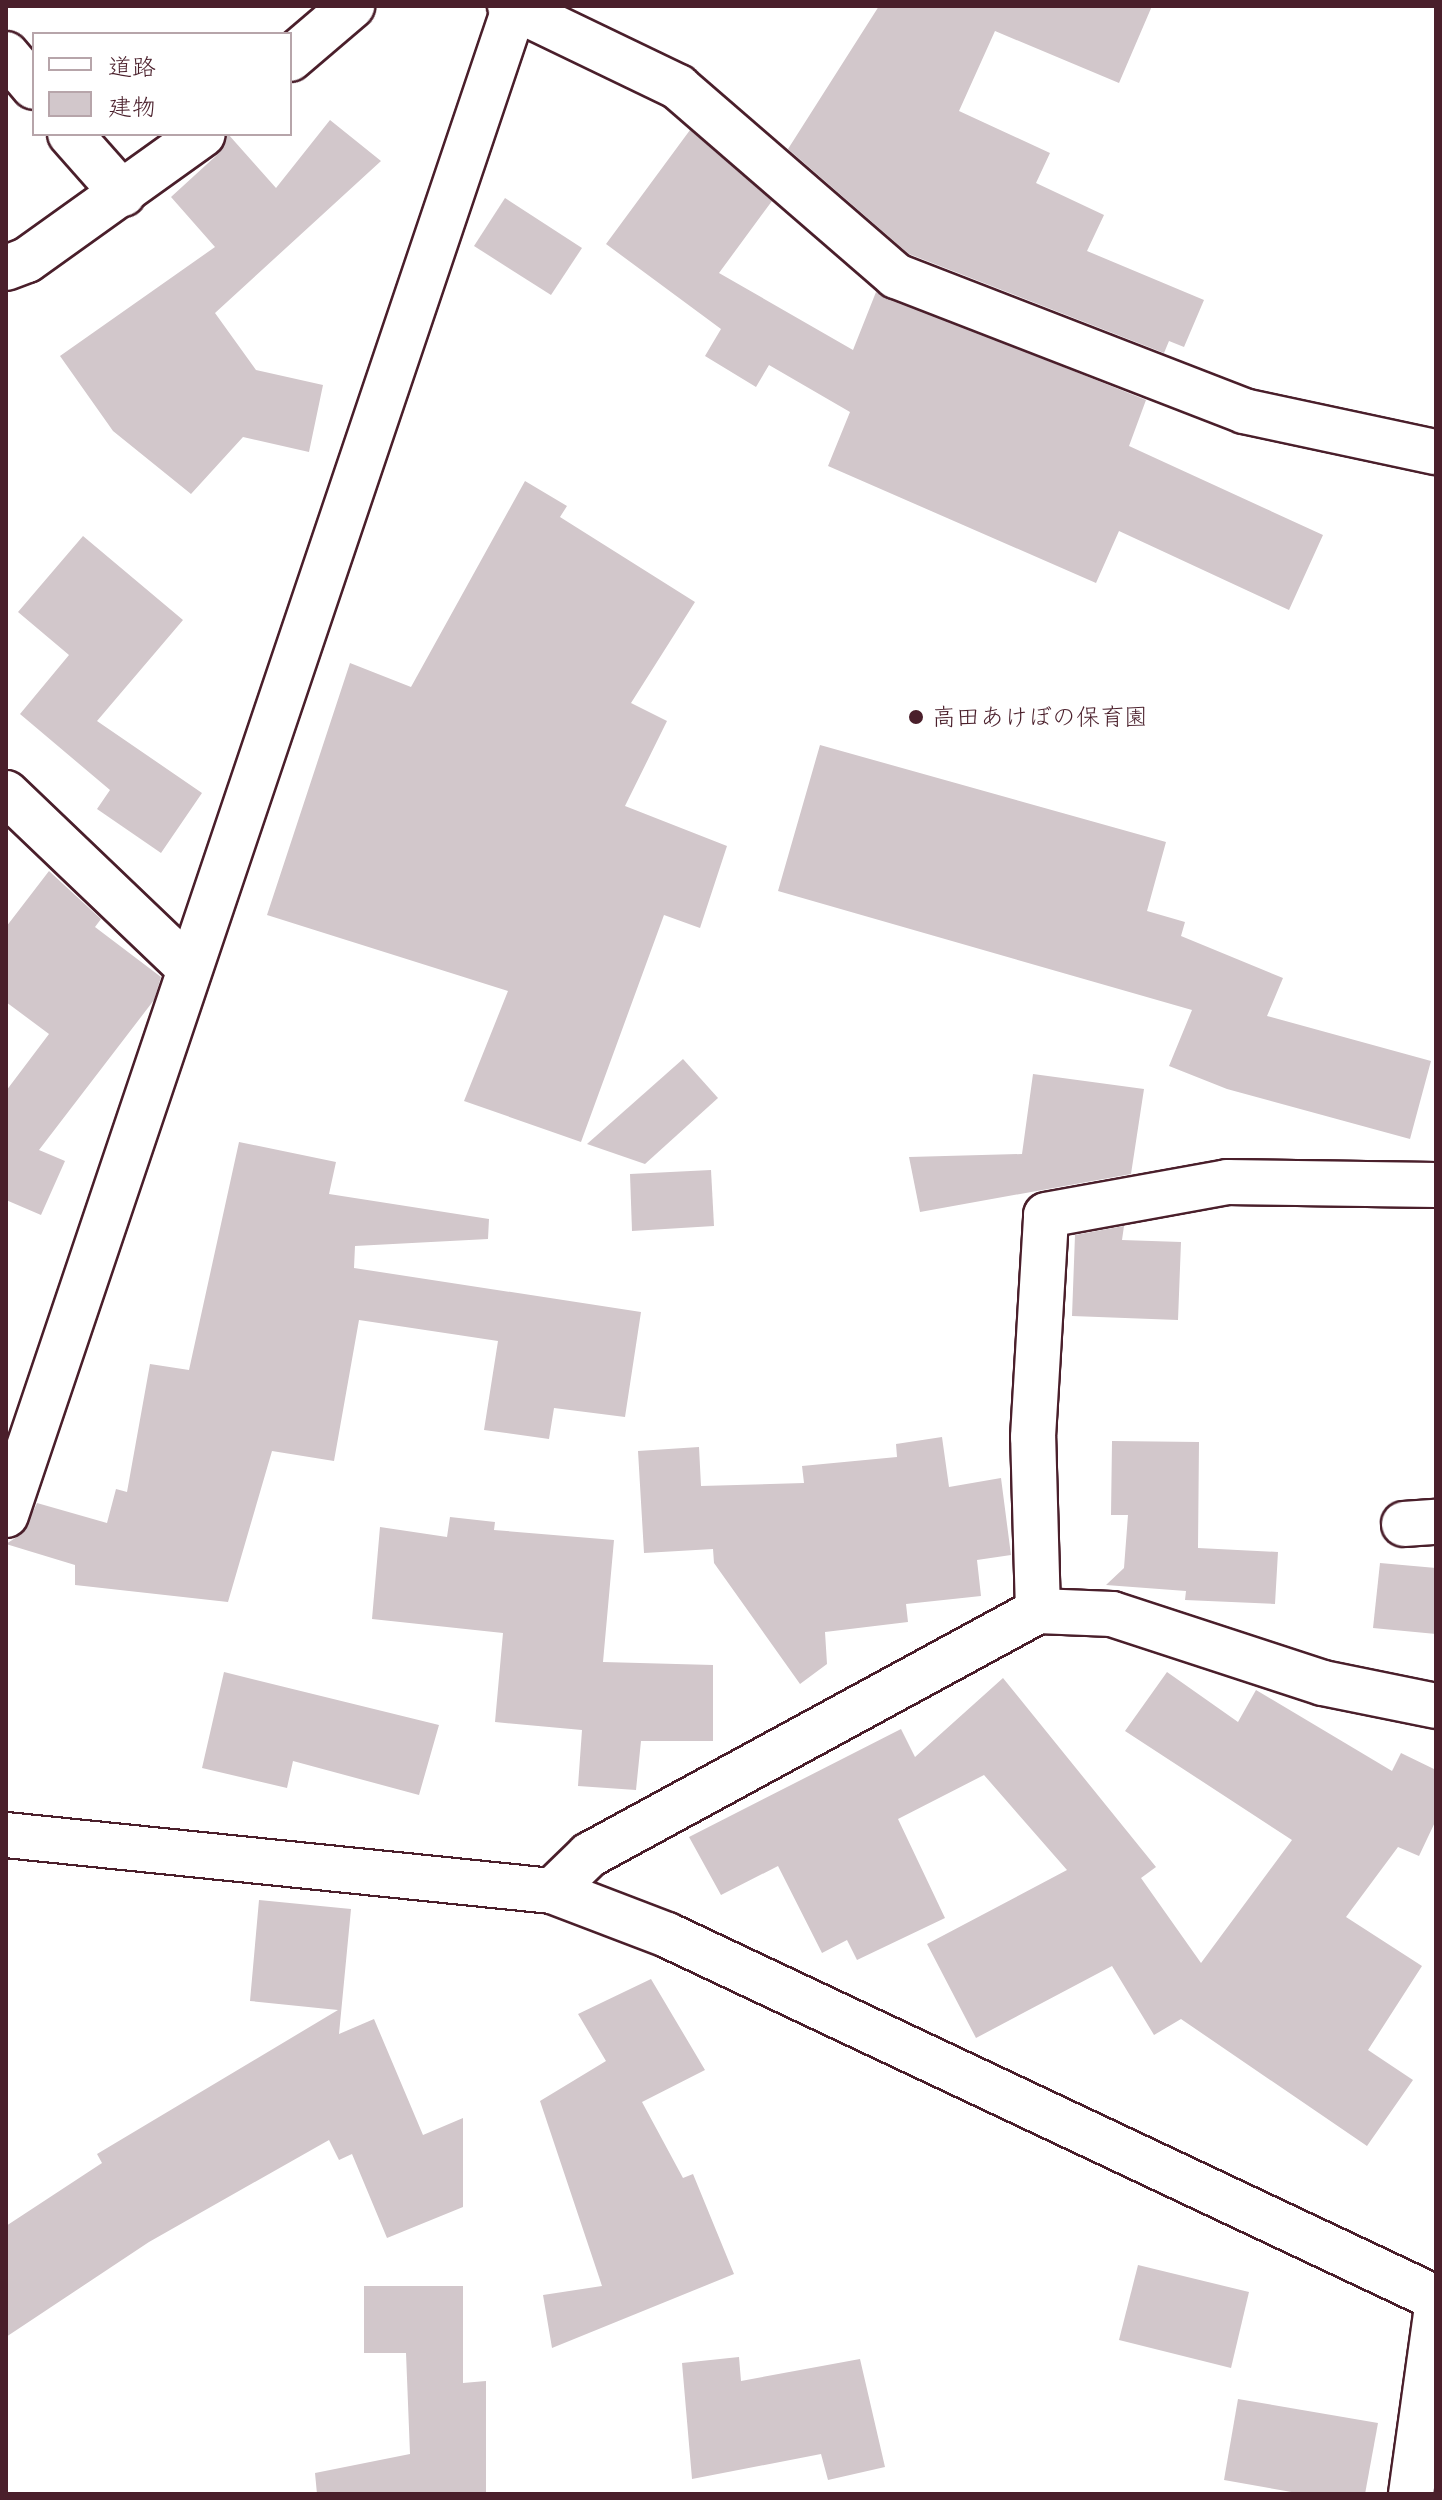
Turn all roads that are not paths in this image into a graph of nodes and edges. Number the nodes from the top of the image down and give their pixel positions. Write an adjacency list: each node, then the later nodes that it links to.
1 (352, 6): 4 (street)
2 (513, 7): 10 (street); 12 (street)
3 (6, 54): 5 (street)
4 (292, 57)
5 (32, 85)
6 (72, 136): 8 (street)
7 (200, 136): 8 (street)
8 (123, 194): 9 (street)
9 (6, 268)
10 (1436, 452)
11 (6, 793): 12 (street)
12 (189, 968): 14 (street)
13 (1436, 1185): 15 (street)
14 (6, 1515)
15 (1038, 1611): 16 (street); 18 (street)
16 (1436, 1706)
17 (6, 1835): 18 (street)
18 (552, 1891): 19 (street)
19 (1436, 2298)
20 (1436, 2314): 21 (street)
21 (1411, 2494)

